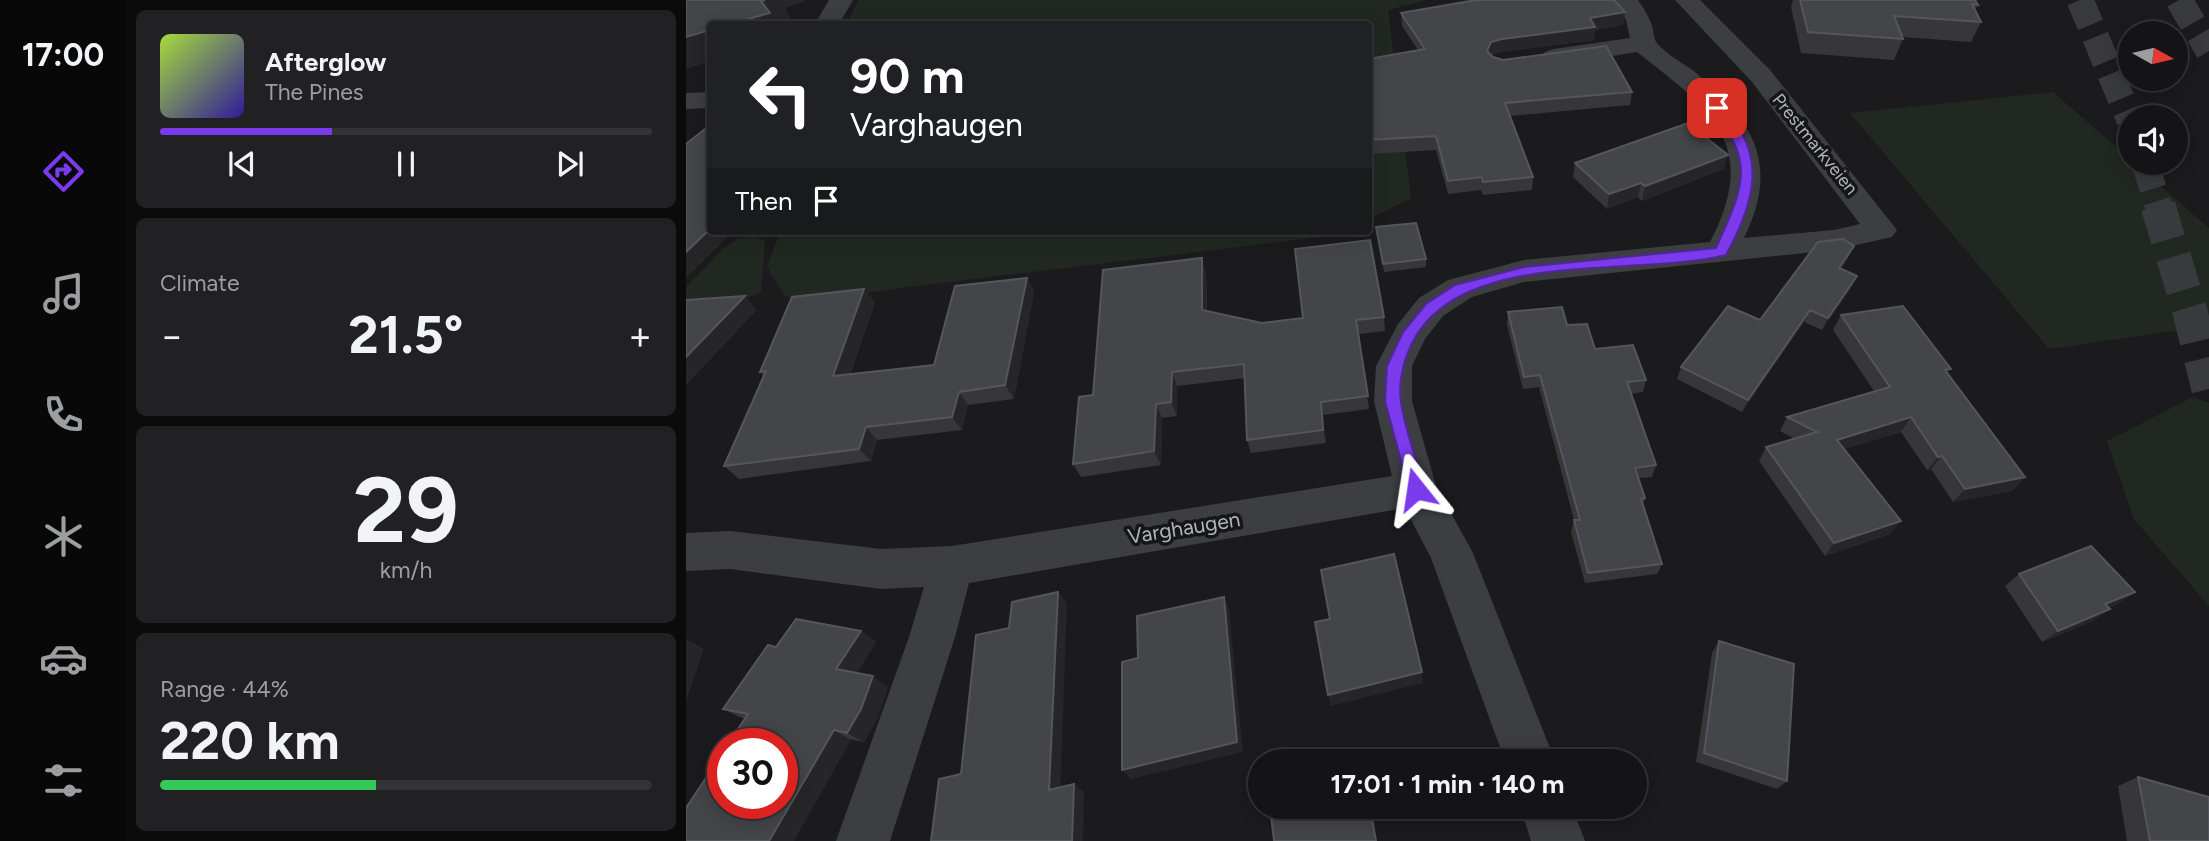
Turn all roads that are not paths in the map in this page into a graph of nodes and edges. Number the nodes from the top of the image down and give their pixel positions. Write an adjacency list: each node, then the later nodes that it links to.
1 (841, 0): 4 (street)
2 (1626, 0): 5 (street)
3 (1687, 0): 9 (street, Prestmarkveien)
4 (829, 21)
5 (1642, 44): 6 (street); 9 (street)
6 (1530, 61)
7 (707, 100): 8 (street)
8 (686, 101)
9 (1721, 252): 10 (street)
10 (1416, 489): 12 (street, Varghaugen); 13 (street)
11 (686, 552): 12 (street, Varghaugen)
12 (952, 566): 15 (street)
13 (1525, 749)
14 (1551, 819): 16 (street)
15 (863, 841)
16 (1559, 841)

